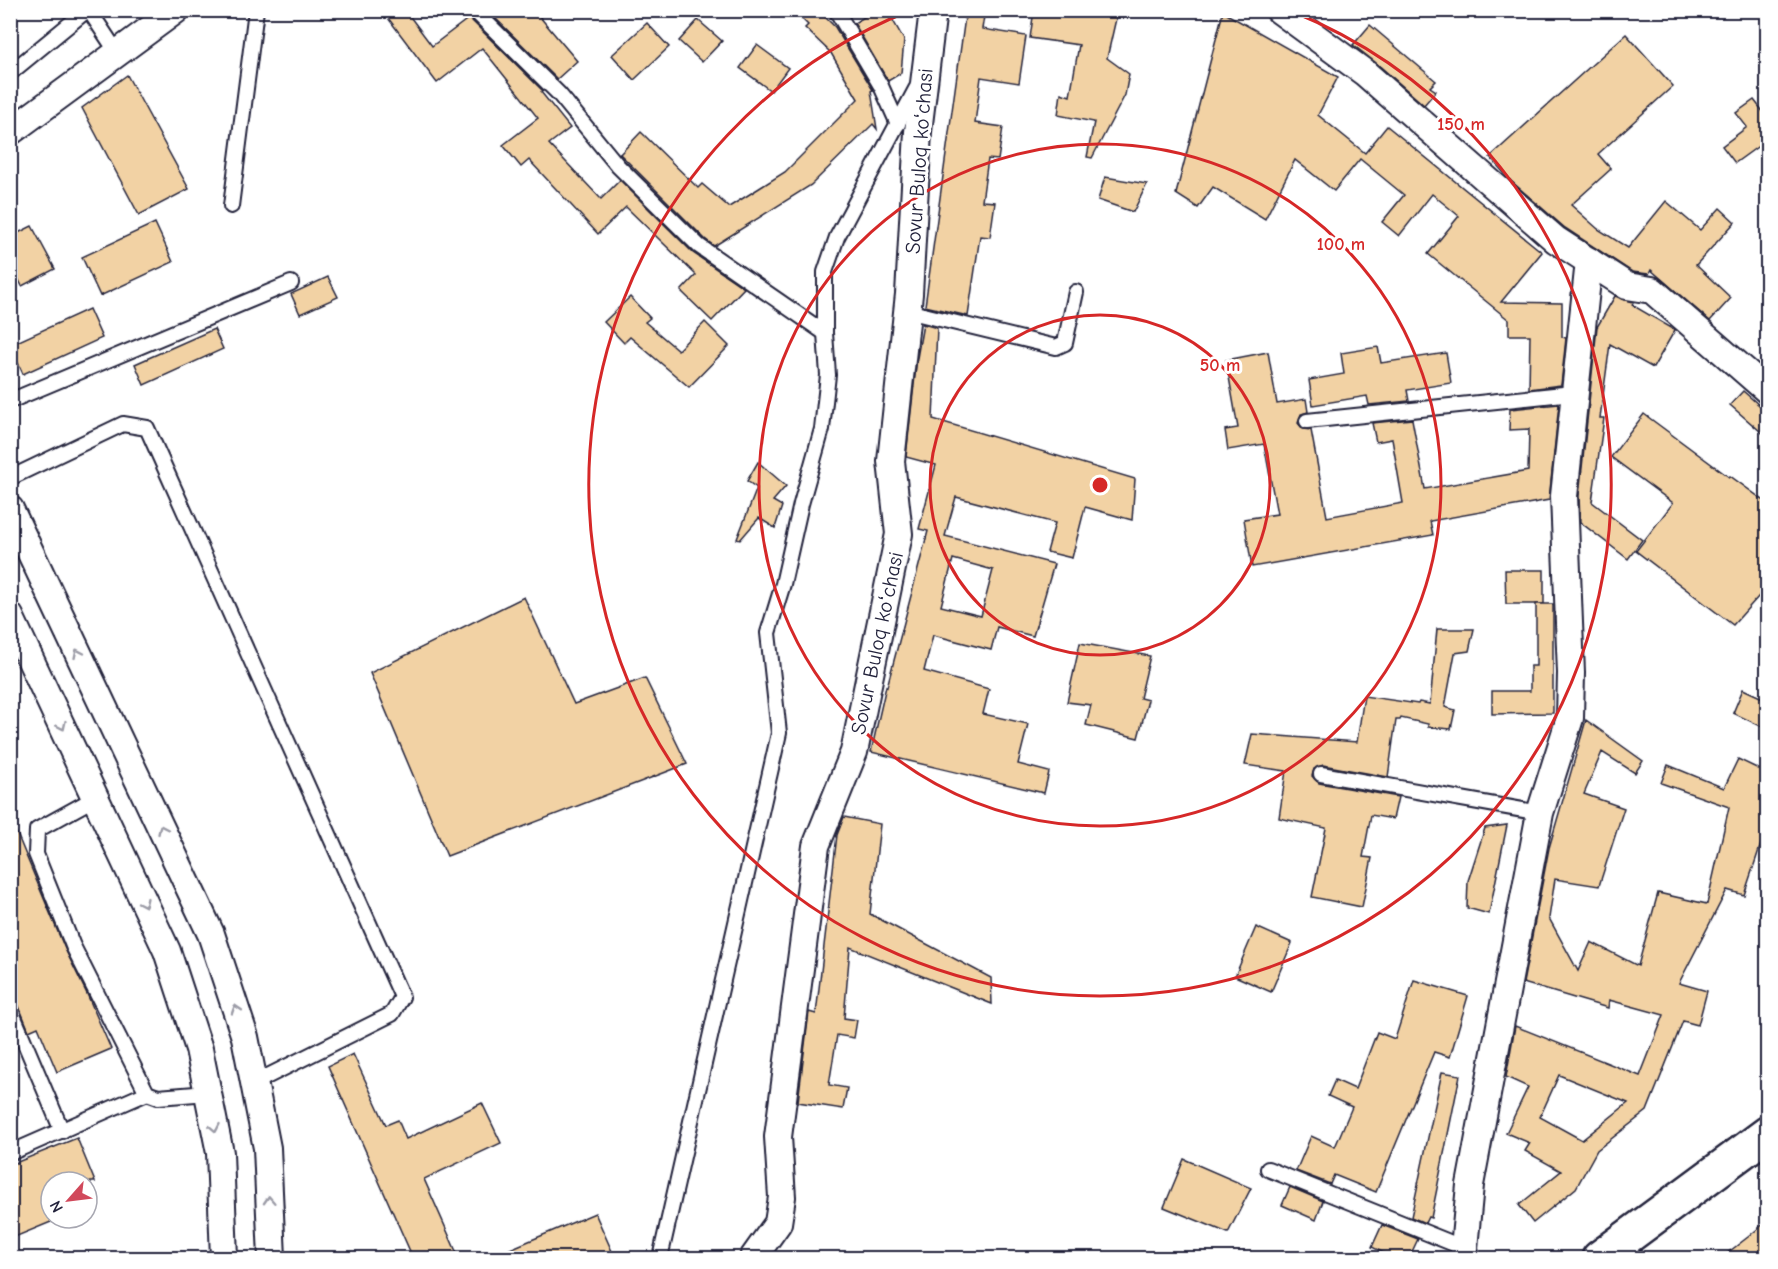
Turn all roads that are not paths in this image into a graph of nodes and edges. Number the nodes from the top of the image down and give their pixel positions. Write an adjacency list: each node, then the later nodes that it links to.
1 (88, 10): 8 (lane); 10 (lane)
2 (176, 10): 8 (street)
3 (256, 10): 13 (lane)
4 (474, 10): 18 (lane)
5 (836, 10): 11 (lane)
6 (933, 10): 9 (street, Sovur Buloq koʻchasi)
7 (1279, 10): 14 (street)
8 (117, 54): 12 (street)
9 (925, 71): 11 (lane); 17 (street, Sovur Buloq koʻchasi)
10 (10, 73)
11 (898, 124): 18 (lane)
12 (10, 132)
13 (231, 206)
14 (1589, 261): 19 (street); 20 (street)
15 (291, 283): 21 (lane)
16 (1076, 292): 17 (lane)
17 (907, 311): 41 (street, Sovur Buloq koʻchasi)
18 (825, 333): 40 (lane)
19 (1767, 391)
20 (1573, 393): 22 (lane); 28 (street)
21 (10, 401)
22 (1307, 421)
23 (10, 478): 30 (lane)
24 (10, 509): 30 (street, one-way to 24)
25 (10, 616): 27 (street, one-way to 27)
26 (1321, 774): 28 (lane)
27 (95, 798): 31 (lane); 32 (street, one-way to 32)
28 (1540, 813): 37 (street)
29 (10, 1008): 33 (lane)
30 (254, 1083): 39 (street, one-way to 30)
31 (147, 1093): 32 (lane); 33 (lane)
32 (208, 1093): 38 (street, one-way to 38)
33 (62, 1131): 35 (lane)
34 (1767, 1133): 42 (main road)
35 (10, 1153)
36 (1268, 1168): 37 (lane)
37 (1465, 1253)
38 (224, 1258)
39 (272, 1258)
40 (660, 1258)
41 (753, 1258)
42 (1599, 1258)

